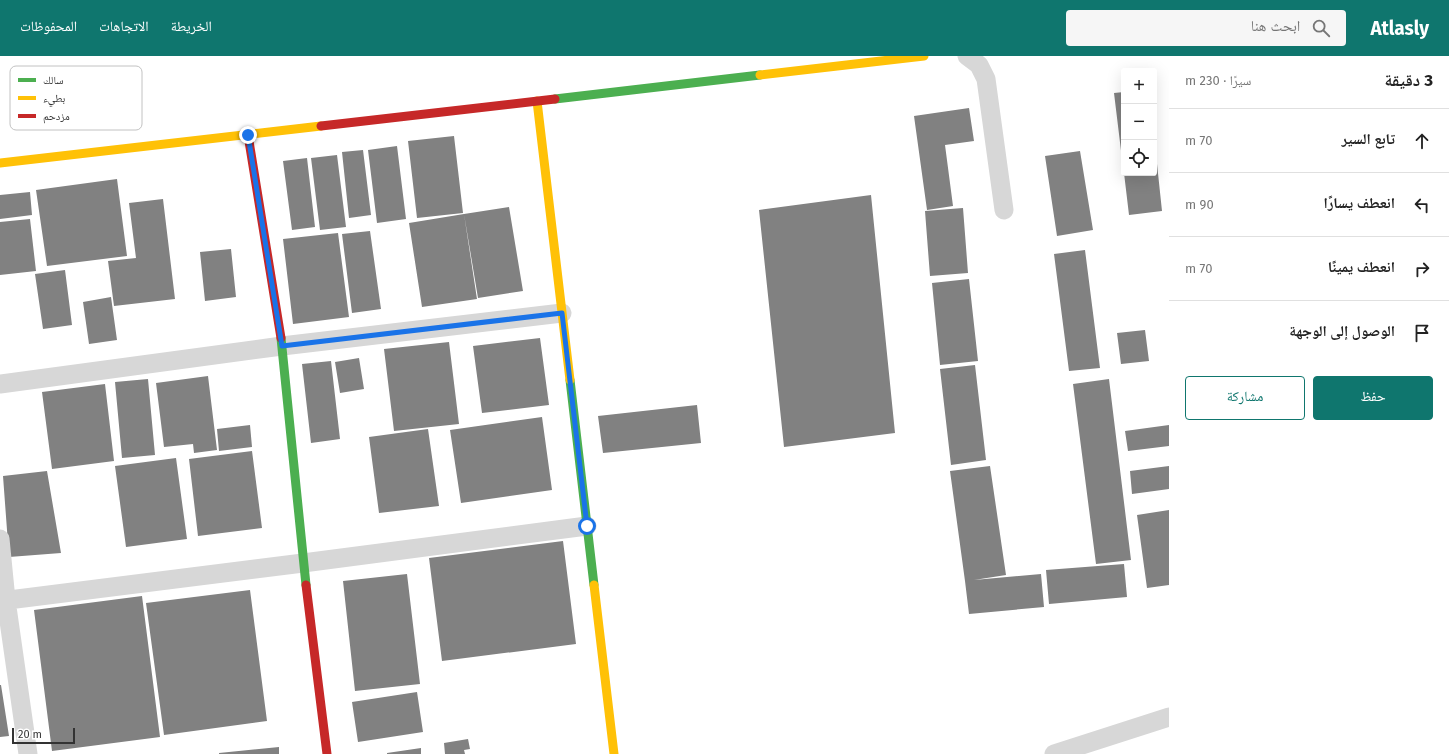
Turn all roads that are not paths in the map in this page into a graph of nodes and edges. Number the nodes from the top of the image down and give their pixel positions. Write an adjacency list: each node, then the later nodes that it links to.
1 (924, 56): 3 (street)
2 (967, 56): 7 (street)
3 (859, 59): 4 (street)
4 (537, 101): 5 (street); 8 (street)
5 (248, 135): 6 (street); 9 (street)
6 (0, 163)
7 (1004, 210)
8 (562, 313): 9 (street); 11 (street)
9 (282, 346): 10 (street); 13 (street)
10 (0, 384)
11 (587, 526): 13 (street); 18 (street)
12 (0, 539): 14 (street)
13 (303, 563): 14 (street); 17 (street)
14 (3, 601): 16 (street)
15 (1169, 717): 19 (street)
16 (28, 754)
17 (327, 754)
18 (614, 754)
19 (1054, 754)

